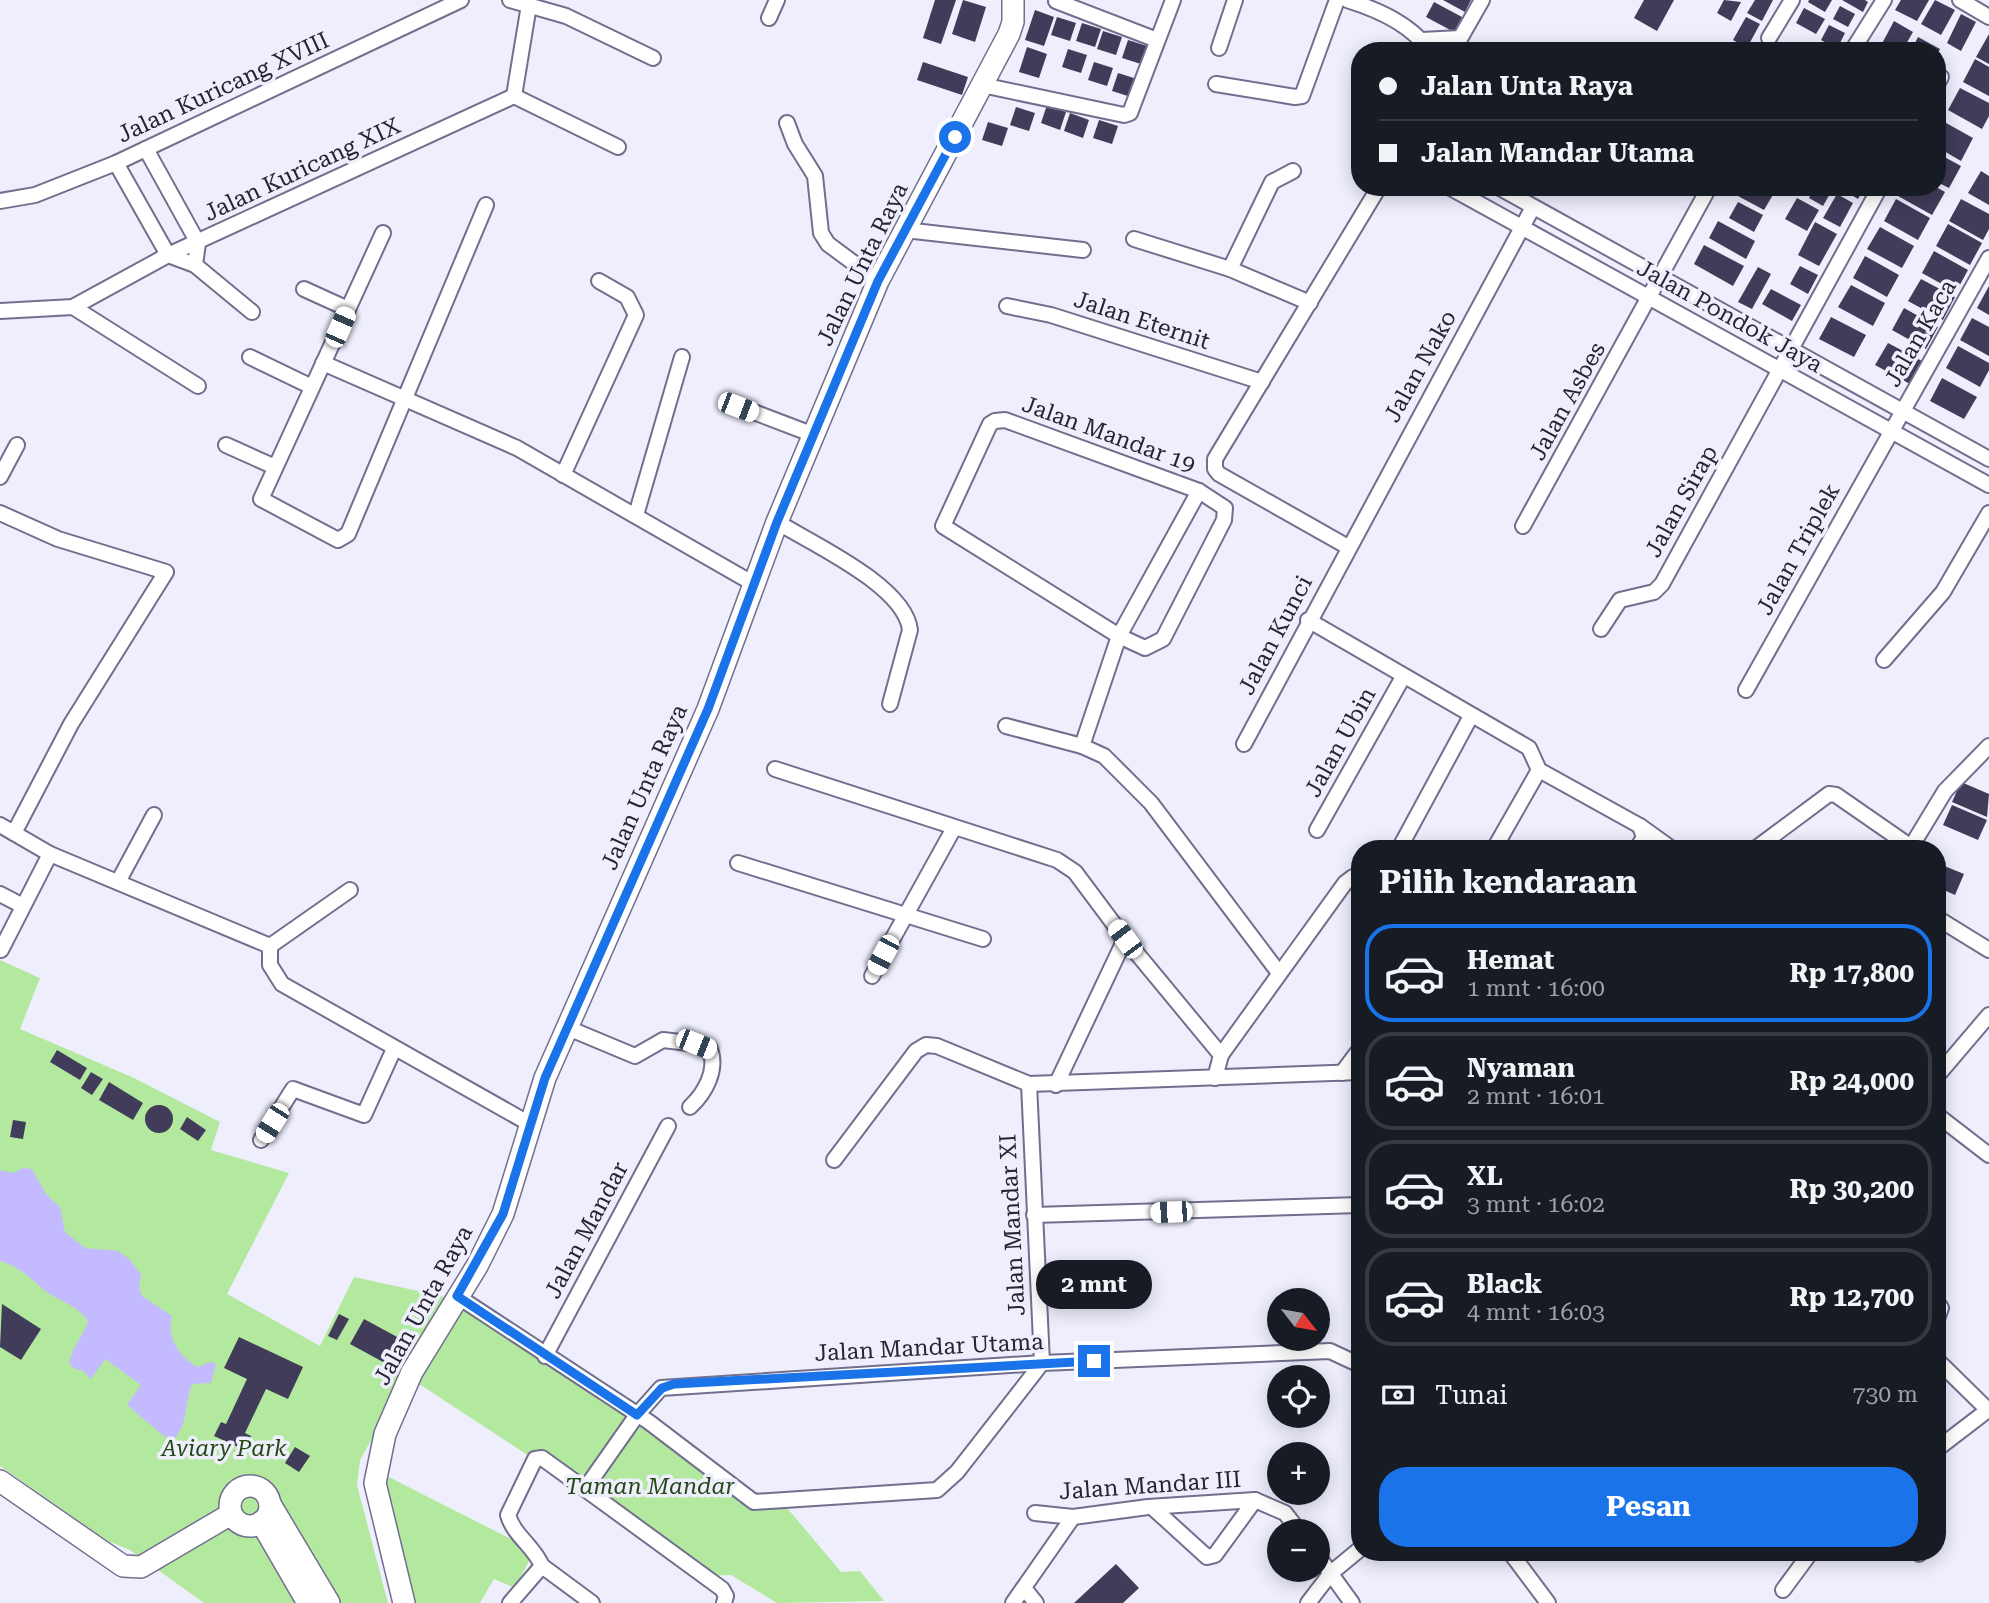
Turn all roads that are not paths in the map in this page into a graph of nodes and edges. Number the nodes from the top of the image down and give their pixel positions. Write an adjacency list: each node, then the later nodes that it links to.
1 (461, 0): 30 (street, Jalan Kuricang XVIII)
2 (510, 0): 14 (street)
3 (776, 0): 17 (street)
4 (1013, 0): 26 (street, Jalan Unta Raya)
5 (1173, 0): 19 (street)
6 (1235, 0): 23 (street)
7 (1337, 0): 25 (street)
8 (1347, 0): 15 (street)
9 (1482, 0): 21 (street)
10 (1792, 0): 18 (street)
11 (1884, 0): 22 (street)
12 (1960, 0): 16 (street)
13 (1056, 1): 19 (street)
14 (529, 5): 24 (street); 27 (street)
15 (1378, 5): 20 (street)
16 (1989, 17)
17 (769, 18)
18 (1769, 38)
19 (1157, 40): 26 (street)
20 (1422, 42)
21 (1457, 42)
22 (1858, 42)
23 (1219, 48)
24 (653, 58)
25 (1216, 84)
26 (982, 85): 42 (street, Jalan Unta Raya)
27 (514, 96): 29 (street); 45 (street, Jalan Kuricang XIX)
28 (787, 123): 53 (street)
29 (618, 147)
30 (146, 149): 31 (street, Jalan Kuricang XVIII); 45 (street)
31 (116, 163): 38 (street, Jalan Kuricang XVIII); 47 (street)
32 (1293, 171): 50 (street)
33 (1374, 196): 56 (street)
34 (1465, 196): 41 (street, Jalan Pondok Jaya)
35 (1521, 196): 40 (street, Jalan Pondok Jaya)
36 (1704, 196): 51 (street, Jalan Asbes)
37 (1875, 196): 62 (street, Jalan Sirap)
38 (0, 201)
39 (486, 205): 70 (street)
40 (1533, 206): 41 (street, Jalan Nako); 51 (street, Jalan Pondok Jaya)
41 (1522, 227): 55 (street, Jalan Pondok Jaya); 88 (street, Jalan Nako)
42 (905, 230): 46 (street); 53 (street, Jalan Unta Raya)
43 (383, 233): 59 (street)
44 (1134, 239): 50 (street)
45 (198, 243): 47 (street, Jalan Kuricang XIX); 49 (street)
46 (1083, 250)
47 (168, 255): 49 (street); 58 (street, Jalan Kuricang XIX)
48 (1989, 258): 72 (street, Jalan Kaca)
49 (195, 265): 61 (street)
50 (1230, 269): 56 (street)
51 (1661, 277): 55 (street, Jalan Asbes); 62 (street, Jalan Pondok Jaya)
52 (599, 281): 79 (street)
53 (878, 281): 74 (street, Jalan Unta Raya)
54 (304, 289): 59 (street)
55 (1650, 298): 66 (street, Jalan Pondok Jaya); 87 (street, Jalan Asbes)
56 (1310, 303): 67 (street)
57 (1007, 306): 67 (street, Jalan Eternit)
58 (73, 307): 60 (street, Jalan Kuricang XIX); 68 (street)
59 (348, 309): 65 (street)
60 (0, 311)
61 (252, 312)
62 (1790, 349): 66 (street, Jalan Sirap); 72 (street, Jalan Pondok Jaya)
63 (250, 357): 69 (street)
64 (682, 357): 85 (street)
65 (323, 363): 69 (street); 70 (street)
66 (1779, 369): 73 (street, Jalan Pondok Jaya); 91 (street, Jalan Sirap)
67 (1262, 382): 88 (street)
68 (198, 386)
69 (312, 387): 78 (street)
70 (406, 399): 78 (street); 79 (street)
71 (738, 407): 74 (street)
72 (1902, 411): 73 (street, Jalan Kaca); 77 (street, Jalan Pondok Jaya)
73 (1890, 430): 81 (street, Jalan Pondok Jaya); 95 (street, Jalan Triplek)
74 (814, 435): 86 (street, Jalan Unta Raya)
75 (17, 445): 80 (street)
76 (226, 445): 78 (street)
77 (1989, 458)
78 (275, 467)
79 (563, 475): 85 (street)
80 (0, 477)
81 (1989, 485)
82 (1199, 491): 92 (street, Jalan Mandar 19); 92 (street, Jalan Mandar 19); 92 (street, Jalan Mandar 19)
83 (0, 513): 109 (street)
84 (1989, 513): 93 (street)
85 (636, 515): 89 (street)
86 (777, 522): 89 (street, Jalan Unta Raya); 96 (street)
87 (1523, 526)
88 (1348, 547): 90 (street, Jalan Kunci)
89 (754, 584): 134 (street, Jalan Unta Raya)
90 (1308, 620): 94 (street); 99 (street, Jalan Kunci)
91 (1601, 629)
92 (1119, 636): 100 (street, Jalan Mandar 19)
93 (1884, 660)
94 (1403, 677): 97 (street); 108 (street, Jalan Ubin)
95 (1746, 690)
96 (890, 705)
97 (1471, 716): 103 (street); 110 (street)
98 (1006, 726): 100 (street)
99 (1244, 744)
100 (1082, 746): 131 (street)
101 (1989, 746): 116 (street)
102 (775, 769): 107 (street)
103 (1539, 770): 106 (street); 111 (street)
104 (154, 816): 120 (street)
105 (0, 825): 109 (street)
106 (1640, 826): 112 (street); 113 (street)
107 (954, 828): 124 (street); 127 (street)
108 (1317, 830)
109 (14, 833): 117 (street)
110 (1404, 840)
111 (1498, 840)
112 (1643, 840)
113 (1659, 840)
114 (1767, 840): 115 (street)
115 (1902, 840)
116 (1915, 840)
117 (50, 854): 120 (street); 123 (street)
118 (738, 863): 124 (street)
119 (1351, 878): 131 (street)
120 (118, 882): 128 (street)
121 (350, 890): 128 (street)
122 (0, 894): 123 (street)
123 (23, 906): 129 (street)
124 (905, 914): 126 (street); 132 (street)
125 (1946, 924): 130 (street)
126 (983, 939)
127 (1125, 939): 136 (street); 143 (street)
128 (270, 946): 135 (street)
129 (1, 950)
130 (1989, 950)
131 (1279, 973): 136 (street)
132 (872, 976)
133 (1989, 1015): 138 (street)
134 (568, 1028): 144 (street); 146 (street, Jalan Unta Raya)
135 (394, 1049): 146 (street); 148 (street)
136 (1221, 1055): 141 (street)
137 (1351, 1061): 140 (street)
138 (1946, 1065)
139 (1351, 1072): 140 (street)
140 (1342, 1073): 141 (street)
141 (1215, 1078): 143 (street)
142 (1029, 1084): 143 (street); 150 (street); 152 (street, Jalan Mandar XI)
143 (1056, 1085)
144 (690, 1107)
145 (1946, 1122): 149 (street)
146 (530, 1124): 153 (street, Jalan Unta Raya)
147 (668, 1126): 154 (street, Jalan Mandar)
148 (261, 1140)
149 (1989, 1155)
150 (834, 1160)
151 (1351, 1205): 152 (street)
152 (1034, 1215): 156 (street, Jalan Mandar XI)
153 (457, 1296): 154 (street); 179 (street, Jalan Unta Raya)
154 (545, 1356): 159 (street)
155 (1351, 1361): 156 (street, Jalan Mandar Utama)
156 (1042, 1363): 159 (street, Jalan Mandar Utama); 159 (street)
157 (1946, 1369): 158 (street)
158 (1988, 1411): 160 (street)
159 (637, 1415): 162 (street, Jalan Mandar Utama)
160 (1946, 1442)
161 (0, 1481): 167 (street)
162 (585, 1489): 173 (street); 182 (street)
163 (1255, 1500): 164 (street, Jalan Mandar III); 164 (street); 169 (street, Jalan Mandar III)
164 (1152, 1507): 168 (street, Jalan Mandar III)
165 (266, 1513): 167 (street); 167 (street); 177 (street); 178 (street)
166 (1035, 1513): 168 (street, Jalan Mandar III)
167 (231, 1514)
168 (1073, 1517): 175 (street)
169 (1290, 1519)
170 (1351, 1556): 174 (street)
171 (1517, 1561): 187 (street)
172 (1804, 1561): 176 (street)
173 (542, 1566): 180 (street); 181 (street)
174 (1331, 1573): 185 (street); 186 (street)
175 (1024, 1588): 183 (street); 184 (street)
176 (1783, 1590)
177 (309, 1603)
178 (329, 1603)
179 (404, 1603)
180 (510, 1603)
181 (592, 1603)
182 (724, 1603)
183 (1013, 1603)
184 (1036, 1603)
185 (1308, 1603)
186 (1352, 1603)
187 (1548, 1603)

